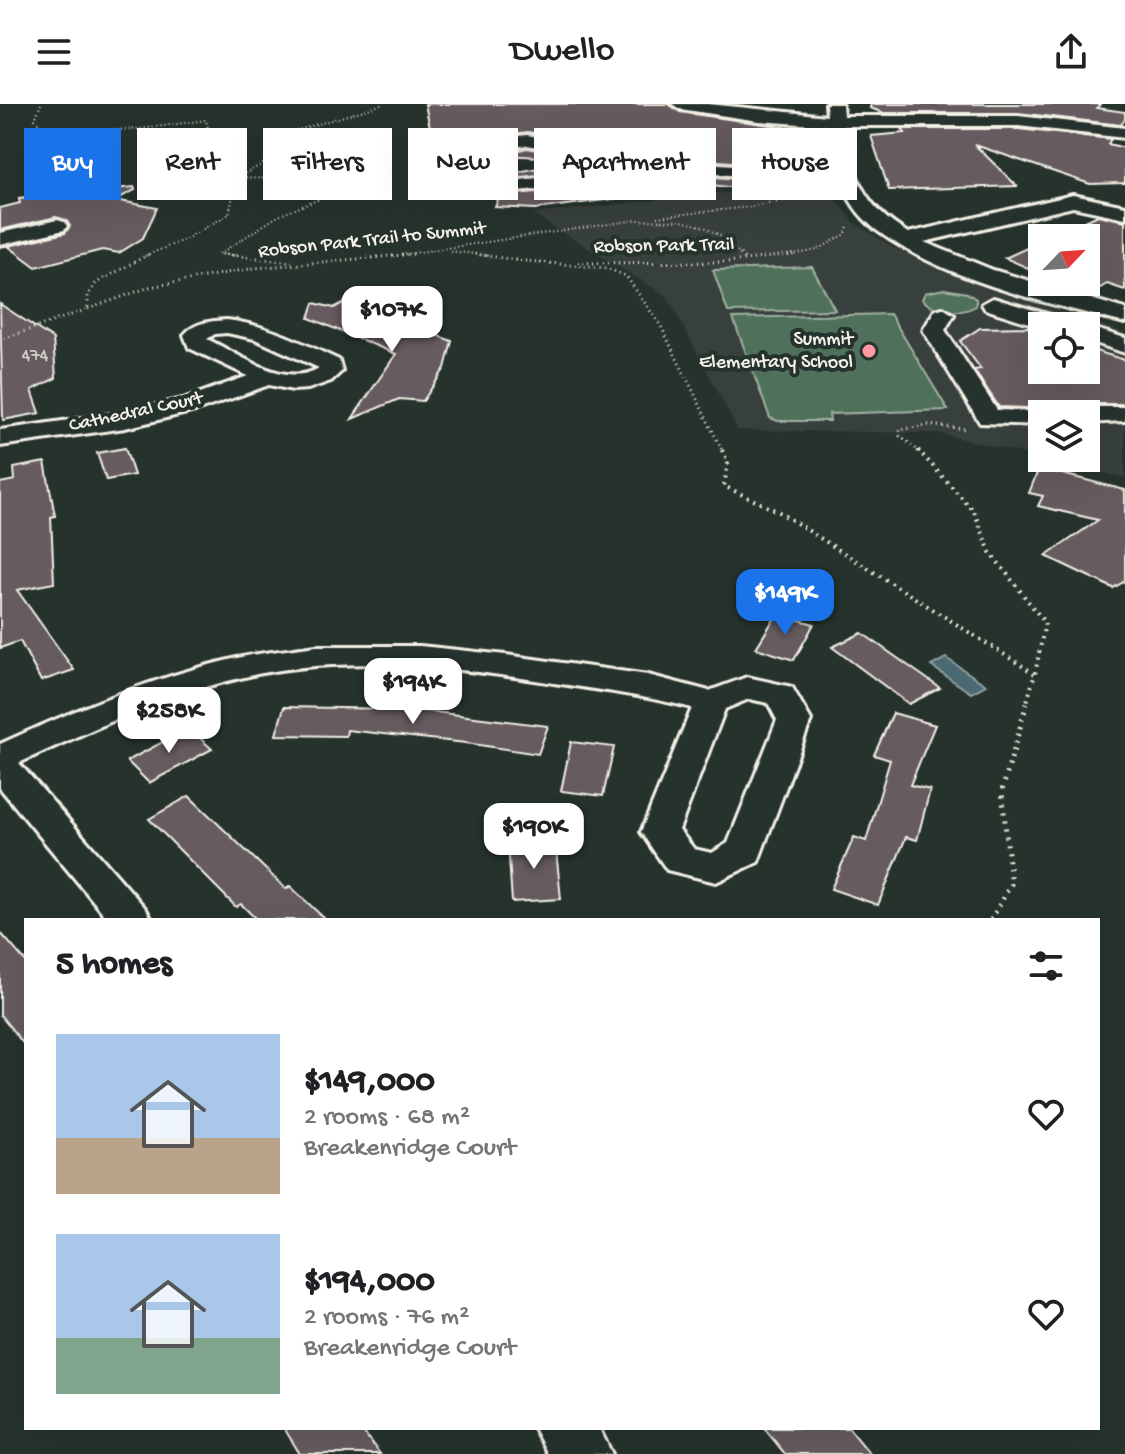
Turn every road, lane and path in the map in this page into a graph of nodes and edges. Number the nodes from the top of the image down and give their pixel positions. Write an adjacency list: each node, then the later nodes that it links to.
1 (41, 104): 7 (path)
2 (384, 104): 10 (path)
3 (680, 104): 4 (street)
4 (835, 112): 8 (street)
5 (147, 128): 6 (path)
6 (208, 128)
7 (137, 129)
8 (1125, 133)
9 (665, 165): 9 (street)
10 (247, 173)
11 (247, 177): 24 (path)
12 (857, 195): 16 (street)
13 (232, 200): 26 (path)
14 (783, 200): 17 (path, Robson Park Trail)
15 (1125, 212): 20 (street)
16 (867, 213): 20 (street); 23 (path, Robson Park Trail)
17 (640, 220): 21 (path, Robson Park Trail to Summit); 23 (path, Robson Park Trail to Summit)
18 (57, 226): 19 (street)
19 (0, 239)
20 (905, 240): 29 (street)
21 (445, 250): 22 (path, Robson Park Trail); 24 (path, Robson Park Trail to Summit)
22 (515, 260): 23 (path, Robson Park Trail); 39 (path)
23 (746, 260)
24 (303, 263): 26 (path, Robson Park Trail to Summit)
25 (993, 304): 28 (street)
26 (88, 309): 31 (path)
27 (943, 315): 37 (street)
28 (1028, 315)
29 (1125, 316)
30 (1100, 338): 32 (street)
31 (0, 340)
32 (1125, 346)
33 (269, 377): 33 (street, Cathedral Court); 38 (street, Cathedral Court)
34 (1125, 414): 35 (street)
35 (1100, 415)
36 (1028, 417): 37 (street)
37 (989, 418): 39 (path)
38 (0, 438)
39 (1035, 674): 43 (path)
40 (711, 702): 40 (street); 41 (street)
41 (0, 761): 42 (street)
42 (130, 918)
43 (992, 918)
44 (564, 1430): 45 (street)
45 (584, 1454)

